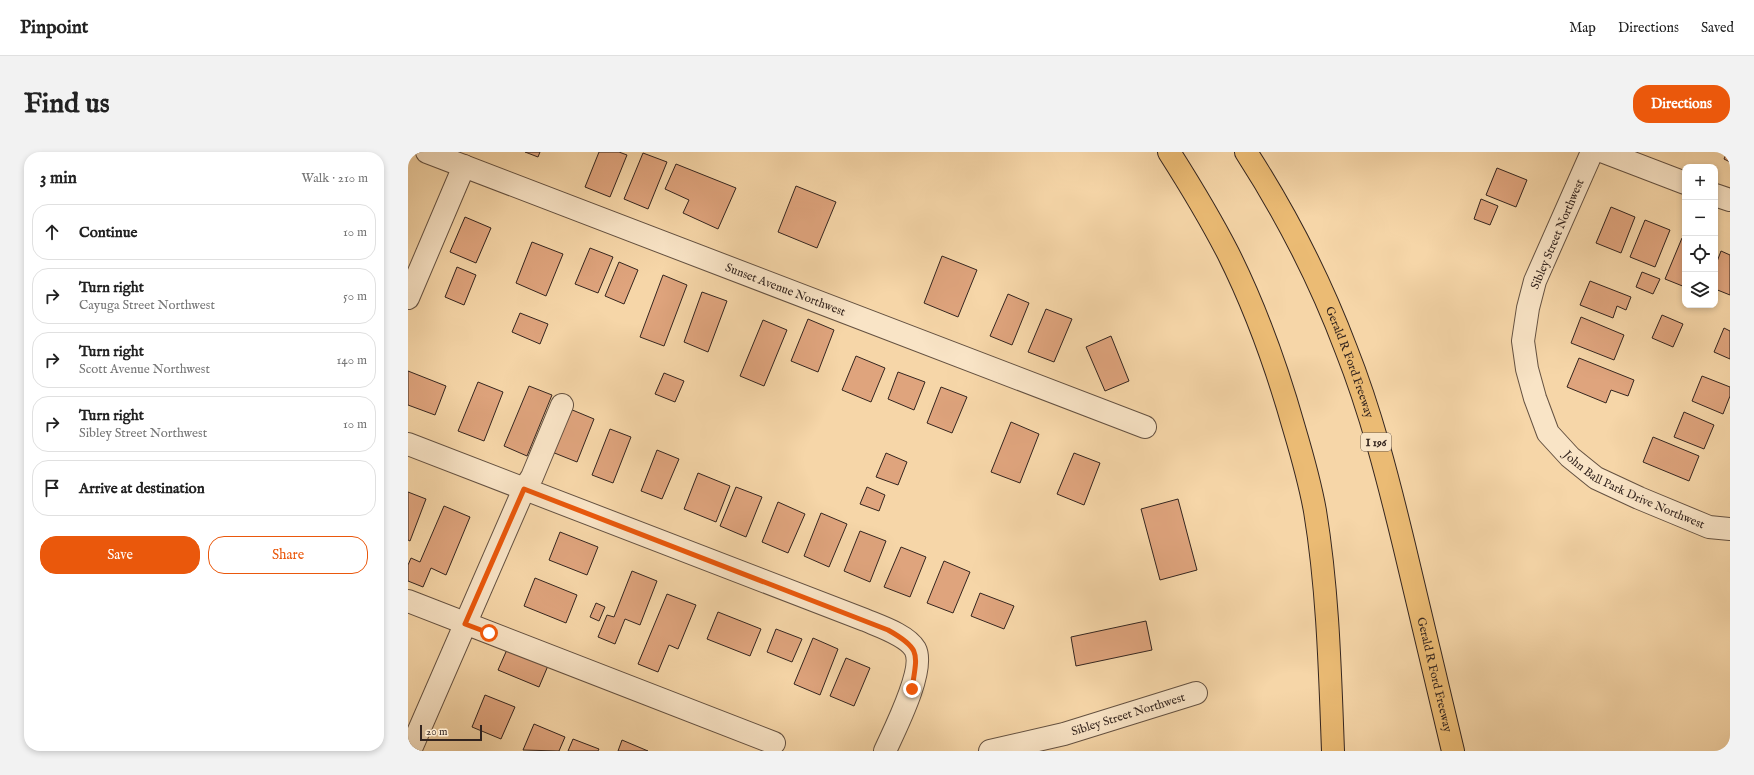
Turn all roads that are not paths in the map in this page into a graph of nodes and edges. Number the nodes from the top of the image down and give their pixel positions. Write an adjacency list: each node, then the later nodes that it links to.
1 (427, 152): 6 (street, Sunset Avenue Northwest)
2 (1169, 152): 24 (highway)
3 (1246, 152): 25 (highway, Gerald R Ford Freeway / I 196)
4 (1592, 152): 13 (street, Sibley Street Northwest)
5 (1604, 152): 7 (street)
6 (464, 166): 10 (street); 12 (street, Sunset Avenue Northwest)
7 (1682, 182)
8 (1718, 196): 9 (street)
9 (1730, 200)
10 (408, 298)
11 (562, 405): 15 (street)
12 (1145, 427)
13 (1548, 434): 16 (street, John Ball Park Drive Northwest)
14 (408, 444): 15 (street)
15 (524, 489): 18 (street); 22 (street)
16 (1730, 529)
17 (408, 601): 18 (street)
18 (465, 624): 20 (street); 21 (street)
19 (1196, 693): 23 (street, Sibley Street Northwest)
20 (774, 743)
21 (410, 751)
22 (885, 751)
23 (990, 751)
24 (1334, 751)
25 (1453, 751)

